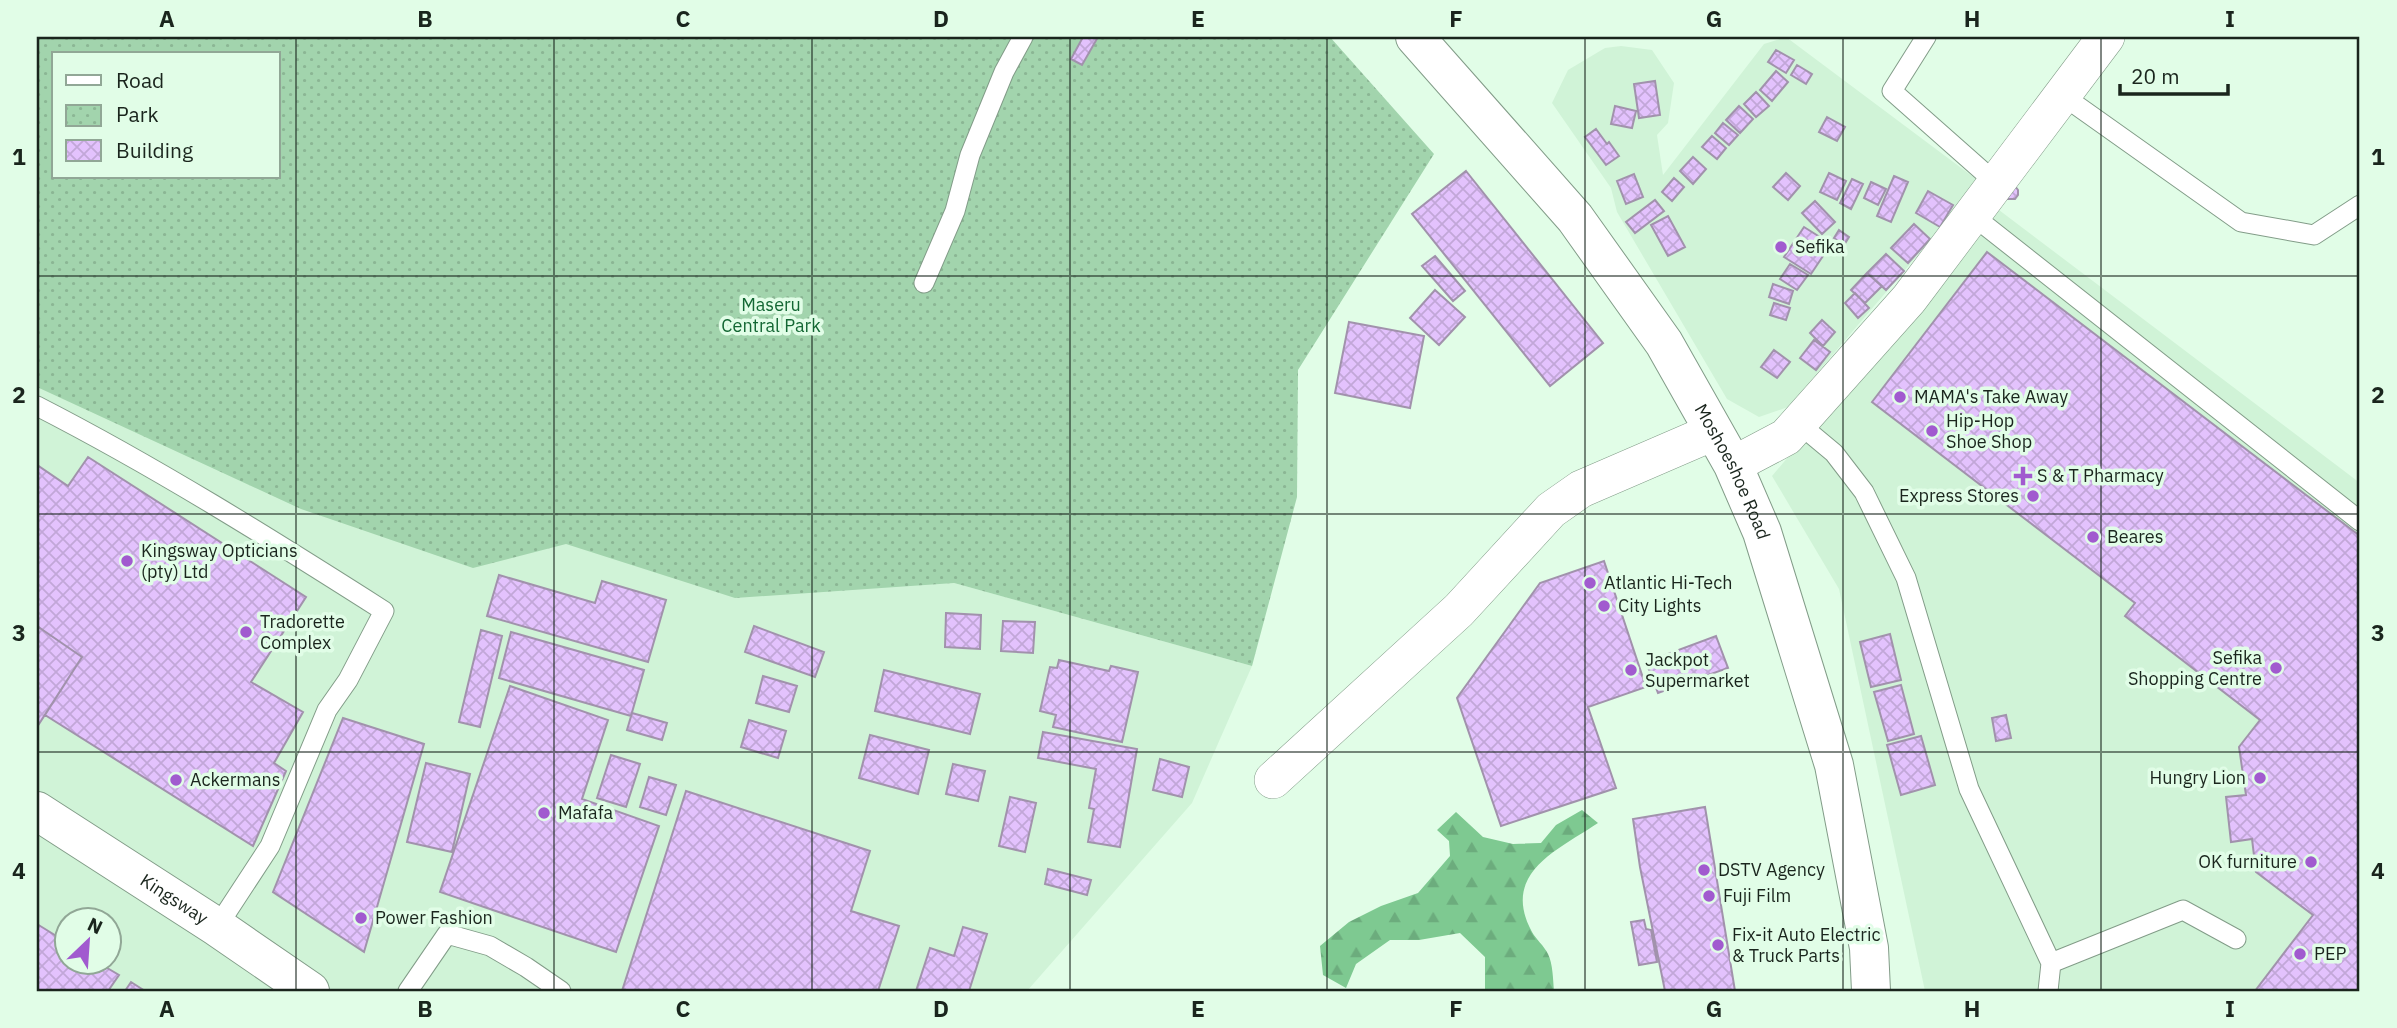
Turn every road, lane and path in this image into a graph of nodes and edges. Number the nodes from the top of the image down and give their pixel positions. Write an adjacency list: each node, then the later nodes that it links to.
1 (1023, 37): 9 (lane)
2 (1415, 37): 12 (main road, Moshoeshoe Road)
3 (1926, 37): 6 (lane)
4 (2106, 37): 5 (street)
5 (2062, 95): 6 (street); 7 (lane)
6 (1996, 183): 8 (street)
7 (2360, 205)
8 (1972, 215): 11 (street); 14 (lane)
9 (924, 283)
10 (37, 406): 17 (lane)
11 (1798, 423): 13 (street); 19 (lane)
12 (1713, 432): 13 (main road, Moshoeshoe Road); 15 (street)
13 (1733, 466): 23 (main road, Moshoeshoe Road)
14 (2360, 521)
15 (1273, 780)
16 (37, 811): 17 (main road, Kingsway)
17 (217, 927): 20 (main road, Kingsway)
18 (2236, 939): 19 (lane)
19 (2051, 963): 24 (lane)
20 (310, 991)
21 (408, 991): 22 (lane)
22 (561, 991)
23 (1871, 991)
24 (2048, 991)

